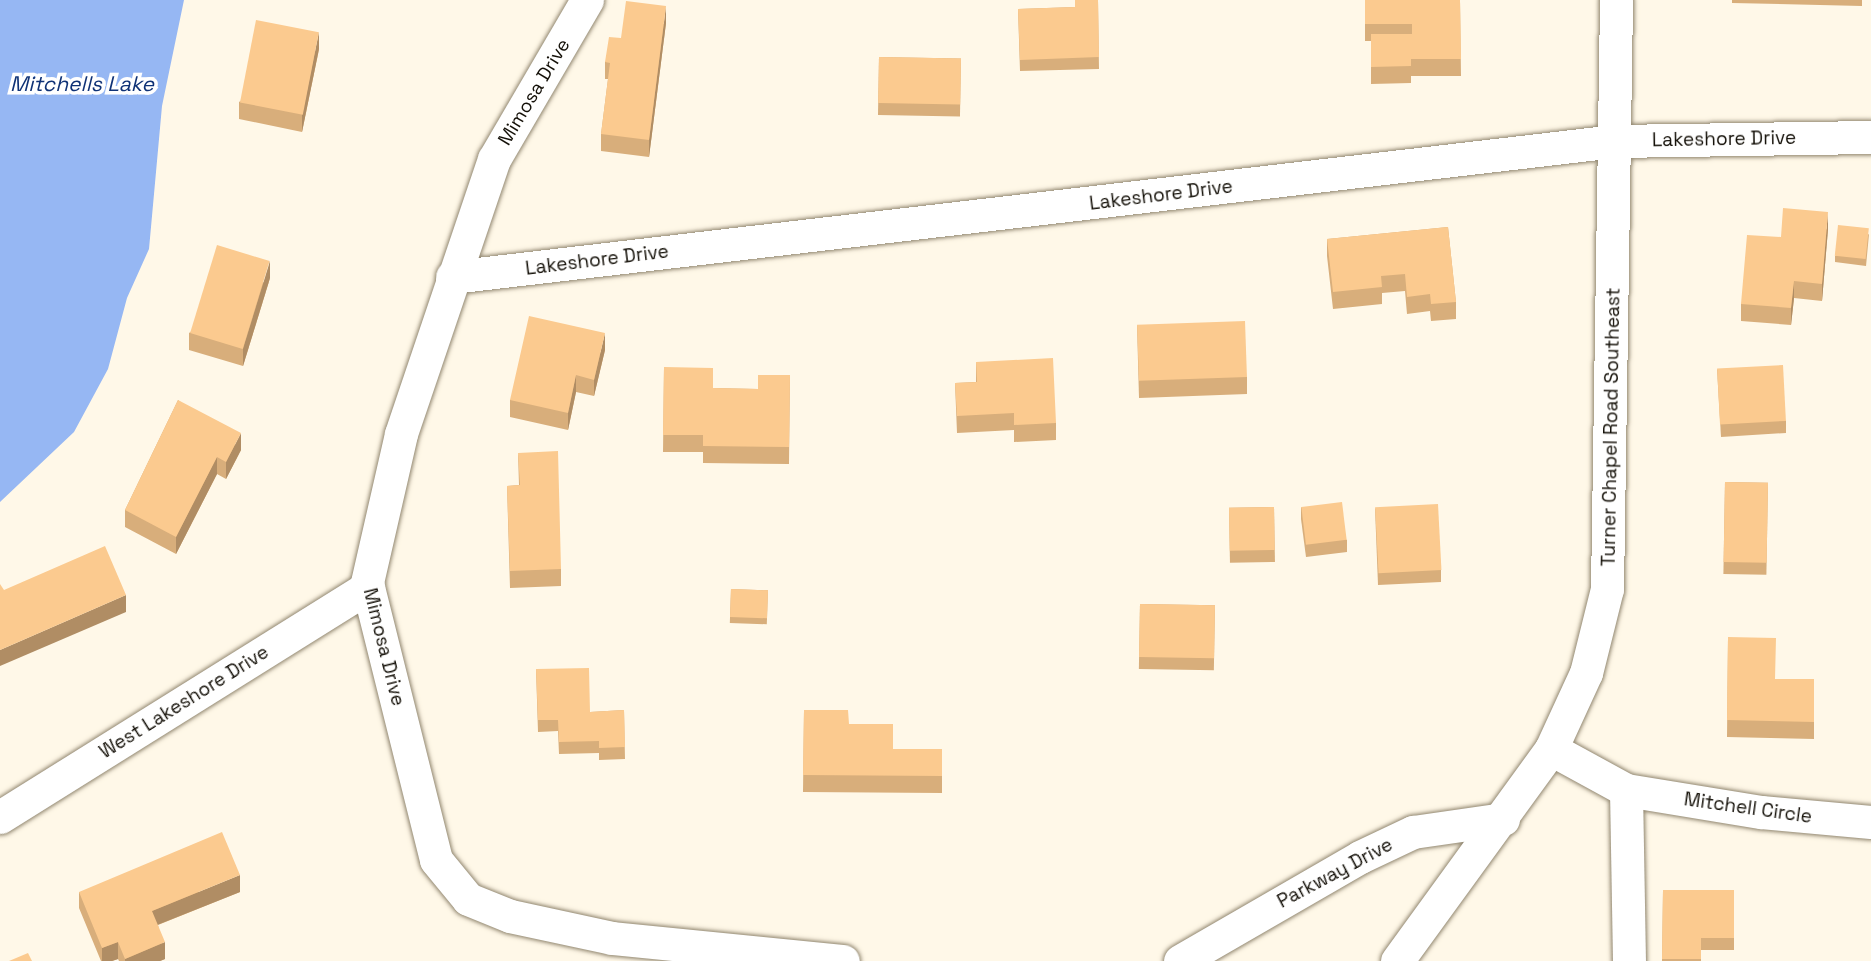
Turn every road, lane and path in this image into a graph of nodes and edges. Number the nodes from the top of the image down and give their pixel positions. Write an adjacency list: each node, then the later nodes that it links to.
1 (587, 0): 5 (street, Mimosa Drive)
2 (1616, 0): 4 (street, Turner Chapel Road Southeast)
3 (1871, 136): 4 (street, Lakeshore Drive)
4 (1615, 141): 5 (street, Lakeshore Drive); 7 (street, Turner Chapel Road Southeast)
5 (452, 277): 6 (street, Mimosa Drive)
6 (368, 587): 9 (street, West Lakeshore Drive); 12 (street, Mimosa Drive)
7 (1551, 749): 8 (street, Mitchell Circle); 10 (street, Turner Chapel Road Southeast)
8 (1626, 790): 11 (street, Mitchell Circle); 15 (street)
9 (0, 817)
10 (1503, 819): 13 (street, Parkway Drive); 14 (street, Turner Chapel Road Southeast)
11 (1871, 822)
12 (843, 961)
13 (1180, 961)
14 (1397, 961)
15 (1629, 961)

